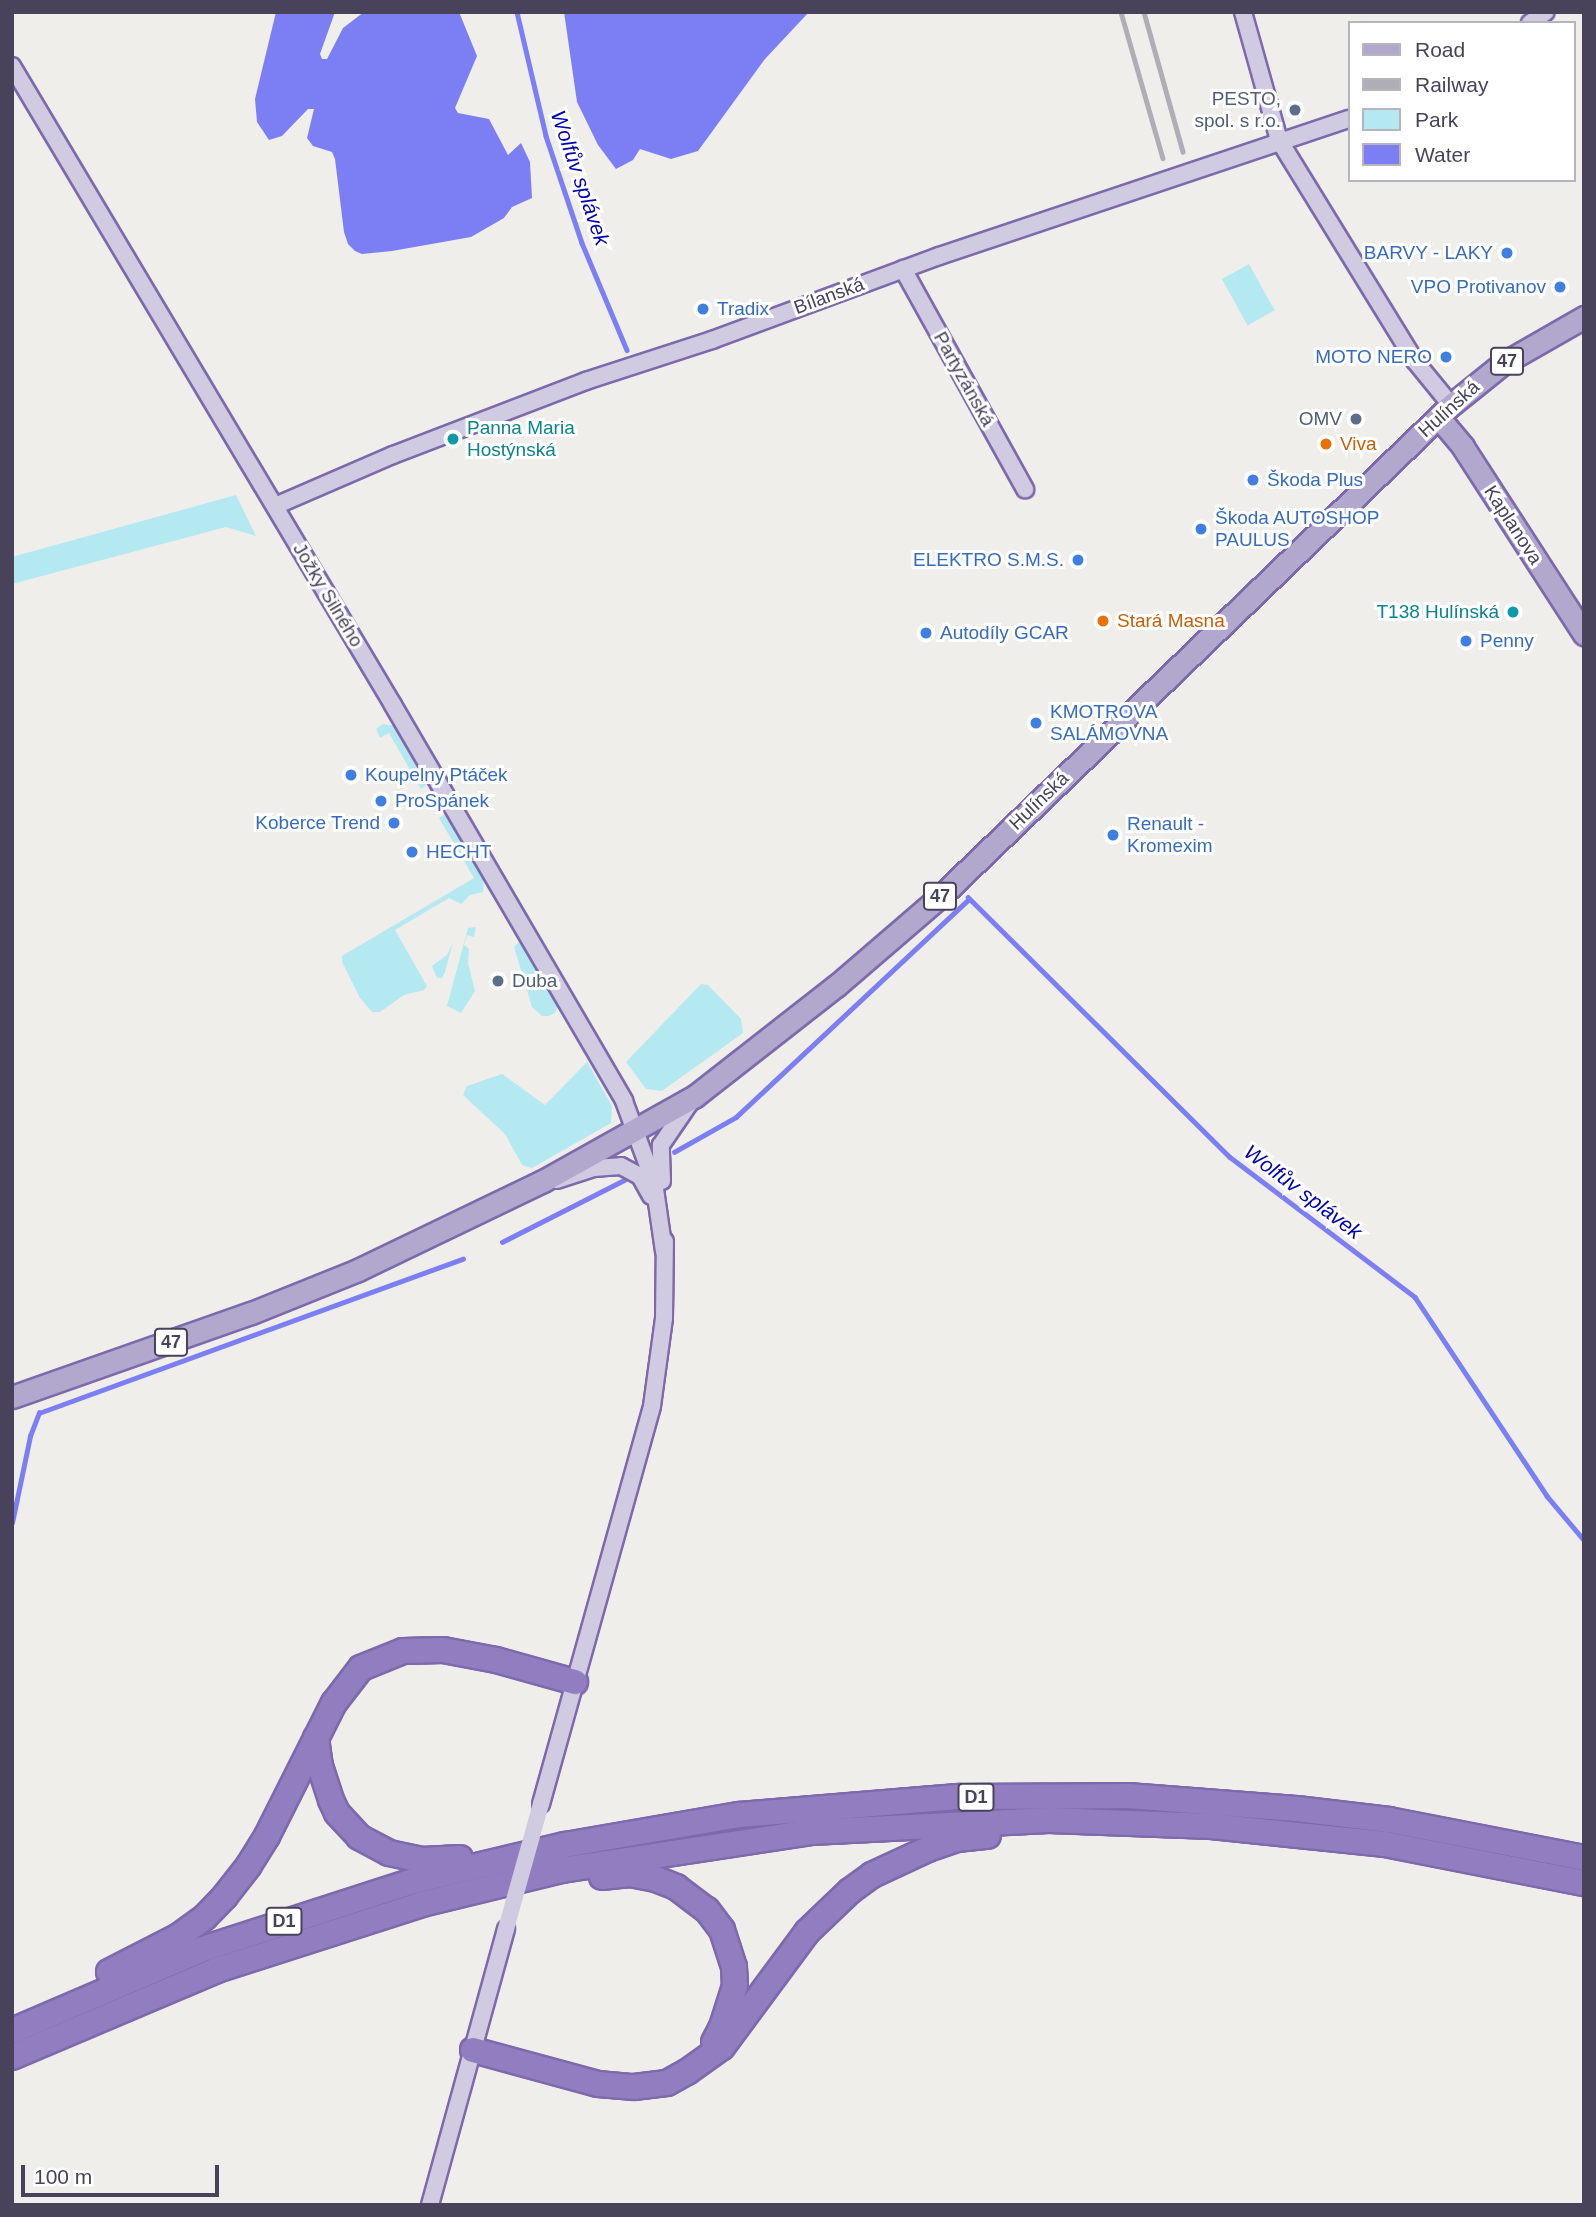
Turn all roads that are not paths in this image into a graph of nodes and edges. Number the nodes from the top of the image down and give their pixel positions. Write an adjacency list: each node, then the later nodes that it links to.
1 (1243, 12): 4 (street)
2 (12, 66): 9 (street, Jožky Silného)
3 (1348, 119): 4 (street, Bílanská)
4 (1279, 140): 5 (street, Bílanská); 7 (street)
5 (903, 269): 8 (street, Partyzánská); 9 (street, Bílanská)
6 (1584, 317): 7 (main road, Hulínská / 47)
7 (1445, 412): 10 (main road, Kaplanova); 11 (main road, Hulínská / 47)
8 (1025, 489)
9 (275, 506): 12 (street, Jožky Silného)
10 (1584, 634)
11 (695, 1096): 12 (main road, Hulínská / 47); 14 (street)
12 (637, 1129): 13 (main road, 47); 14 (street, Jožky Silného)
13 (524, 1190): 14 (street); 15 (main road, 47)
14 (664, 1257): 16 (street)
15 (12, 1397)
16 (575, 1682): 17 (highway); 26 (street, bridge)
17 (316, 1738): 21 (highway, D1); 25 (highway)
18 (1126, 1822): 19 (highway, D1); 24 (highway, D1); 28 (highway)
19 (1387, 1832): 20 (highway, D1); 21 (highway, D1)
20 (1440, 1841): 22 (highway, D1); 23 (highway, D1)
21 (565, 1844): 25 (highway, D1)
22 (1584, 1858)
23 (1584, 1883)
24 (494, 1886): 27 (highway, D1); 28 (highway, D1)
25 (13, 2031)
26 (472, 2050): 28 (highway); 29 (street)
27 (12, 2057)
28 (703, 2061)
29 (430, 2205)

